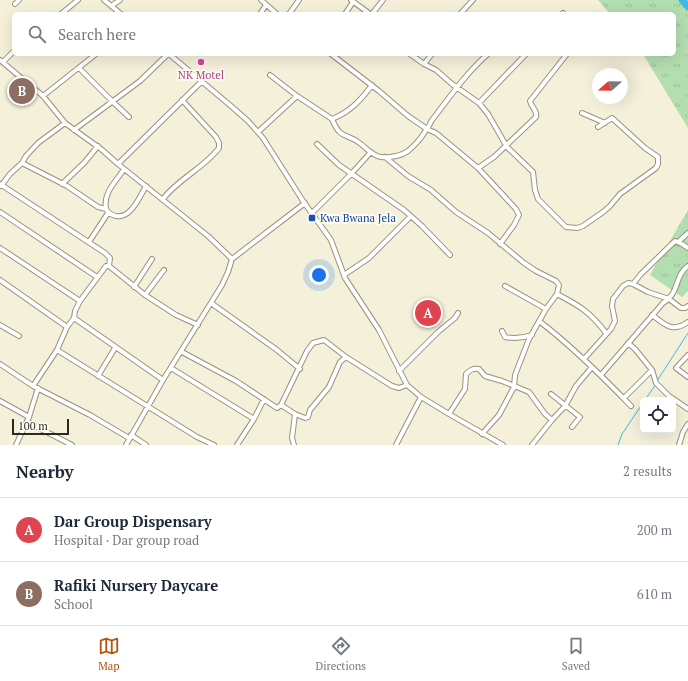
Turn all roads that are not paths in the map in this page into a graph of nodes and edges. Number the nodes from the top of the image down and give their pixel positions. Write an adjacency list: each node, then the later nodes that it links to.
1 (19, 0): 10 (street)
2 (78, 0): 13 (street)
3 (104, 0): 12 (street)
4 (120, 0): 12 (street)
5 (261, 0): 11 (street)
6 (299, 0): 17 (street)
7 (383, 0): 20 (street)
8 (473, 0): 21 (street)
9 (352, 1): 18 (street); 19 (street)
10 (16, 4)
11 (266, 5): 15 (street); 16 (street)
12 (111, 6): 14 (street)
13 (63, 12)
14 (118, 12)
15 (261, 12)
16 (275, 12)
17 (290, 12)
18 (346, 12)
19 (368, 12)
20 (373, 12)
21 (462, 12)
22 (12, 53): 32 (street)
23 (94, 56): 34 (street)
24 (167, 56): 42 (street)
25 (171, 56): 36 (street)
26 (334, 56): 37 (street)
27 (413, 56): 33 (street)
28 (430, 56): 33 (street)
29 (486, 56): 38 (street)
30 (524, 56): 43 (street)
31 (565, 56): 54 (street)
32 (1, 61): 39 (street)
33 (424, 64): 38 (street)
34 (79, 68): 39 (street); 42 (street)
35 (270, 76): 40 (street)
36 (202, 81): 41 (street); 52 (street)
37 (372, 85): 46 (street); 50 (street)
38 (458, 88): 43 (street); 50 (street)
39 (43, 96): 47 (street)
40 (297, 96): 46 (street); 52 (street)
41 (182, 100): 59 (street); 66 (street)
42 (112, 102): 45 (street); 51 (street)
43 (479, 103): 54 (street)
44 (582, 113): 48 (street)
45 (129, 117)
46 (332, 119): 56 (street)
47 (65, 123): 51 (street); 58 (street)
48 (605, 123): 49 (street); 54 (street)
49 (598, 127)
50 (427, 129): 57 (street); 60 (street)
51 (74, 130): 55 (street)
52 (258, 132): 67 (street)
53 (317, 144): 62 (street)
54 (506, 145): 60 (street)
55 (98, 146): 59 (street); 63 (street)
56 (370, 152): 57 (street); 62 (street)
57 (385, 157): 75 (street)
58 (22, 163): 63 (street); 64 (street)
59 (118, 164): 61 (street)
60 (478, 168): 75 (street)
61 (124, 169): 65 (street); 68 (street)
62 (352, 173): 70 (street); 71 (street)
63 (62, 184): 68 (street)
64 (0, 186): 73 (street)
65 (146, 186): 66 (street); 68 (street)
66 (163, 199): 80 (street)
67 (305, 204): 70 (street); 80 (street)
68 (107, 211): 73 (street)
69 (0, 212): 85 (street)
70 (312, 213): 84 (street)
71 (411, 216): 78 (street); 84 (street)
72 (688, 233): 74 (street)
73 (89, 242): 81 (street)
74 (678, 242): 77 (street); 87 (street)
75 (500, 244): 90 (street)
76 (0, 248): 93 (street)
77 (688, 248)
78 (450, 255)
79 (152, 259): 89 (street)
80 (232, 259): 94 (street)
81 (109, 266): 85 (street); 89 (street)
82 (688, 266): 92 (street)
83 (164, 270): 91 (street)
84 (344, 275): 121 (street)
85 (98, 277): 93 (street)
86 (0, 280): 104 (street)
87 (633, 284): 92 (street); 106 (street)
88 (505, 286): 96 (street)
89 (134, 287): 91 (street)
90 (557, 294): 96 (street); 106 (street)
91 (145, 295): 103 (street)
92 (669, 299): 95 (street); 98 (street)
93 (80, 300): 99 (street)
94 (211, 303): 103 (street); 119 (street)
95 (688, 306)
96 (546, 309): 100 (street)
97 (458, 313): 121 (street)
98 (652, 315): 101 (street); 109 (street)
99 (74, 318): 104 (street); 110 (street)
100 (539, 321): 107 (street); 115 (street)
101 (688, 322)
102 (0, 325): 108 (street)
103 (198, 325): 112 (street)
104 (68, 327): 111 (street)
105 (502, 331): 107 (street)
106 (606, 333): 115 (street)
107 (533, 335): 128 (street)
108 (19, 336)
109 (628, 343): 120 (street); 122 (street)
110 (115, 348): 123 (street); 125 (street)
111 (57, 350): 123 (street); 127 (street)
112 (182, 352): 118 (street); 133 (street)
113 (688, 355): 124 (street)
114 (346, 358): 119 (street); 126 (street); 140 (street)
115 (584, 359): 117 (street)
116 (0, 364): 127 (street)
117 (592, 367): 122 (street); 136 (street)
118 (171, 368): 125 (street); 143 (street)
119 (300, 368): 135 (street)
120 (652, 370): 132 (street); 139 (street)
121 (399, 371): 126 (street)
122 (601, 375): 132 (street)
123 (98, 376): 138 (street)
124 (688, 377)
125 (163, 380): 138 (street)
126 (407, 385): 131 (street)
127 (33, 386): 129 (street)
128 (514, 387): 141 (street); 144 (street); 147 (street)
129 (38, 388): 142 (street); 148 (street)
130 (551, 394): 136 (street)
131 (421, 397): 141 (street); 156 (street)
132 (624, 398): 137 (street)
133 (264, 399): 135 (street); 143 (street)
134 (0, 401): 142 (street)
135 (281, 405): 140 (street)
136 (565, 406): 144 (street); 146 (street)
137 (632, 406)
138 (149, 407): 148 (street); 153 (street)
139 (688, 409)
140 (295, 414): 155 (street)
141 (449, 414): 147 (street)
142 (28, 419): 149 (street); 150 (street)
143 (254, 419): 154 (street)
144 (552, 420): 158 (street)
145 (688, 424): 159 (street)
146 (572, 427)
147 (482, 434): 157 (street)
148 (130, 436): 151 (street); 152 (street)
149 (16, 445)
150 (72, 445)
151 (126, 445)
152 (146, 445)
153 (214, 445)
154 (237, 445)
155 (294, 445)
156 (396, 445)
157 (503, 445)
158 (532, 445)
159 (679, 445)

